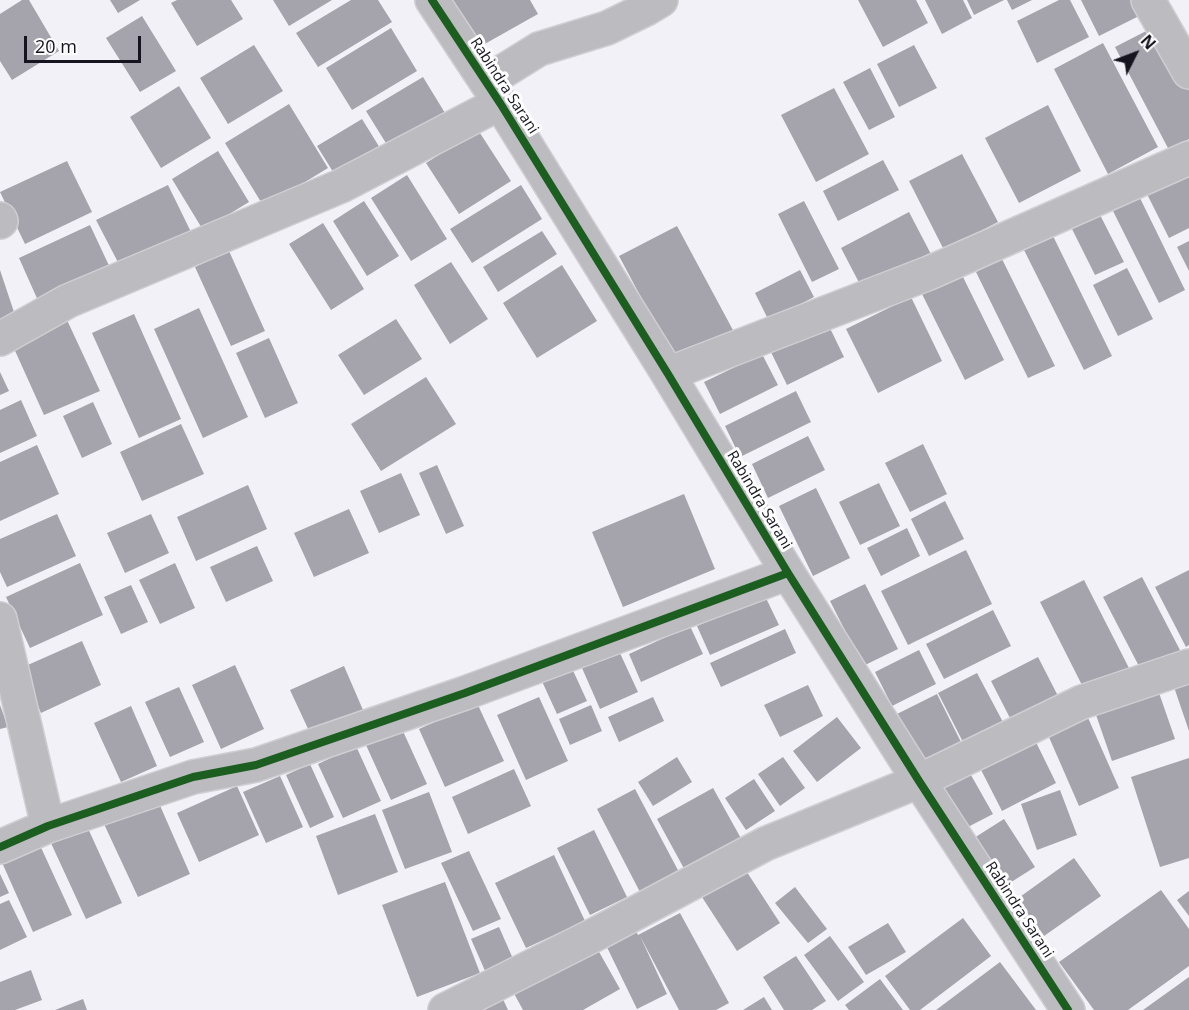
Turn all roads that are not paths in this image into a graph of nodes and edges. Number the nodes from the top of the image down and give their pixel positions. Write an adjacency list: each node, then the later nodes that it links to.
1 (432, 0): 5 (street, Rabindra Sarani)
2 (661, 0): 5 (street)
3 (1148, 0): 4 (street)
4 (1189, 72)
5 (493, 92): 7 (street); 8 (street, Rabindra Sarani)
6 (1189, 158): 8 (street)
7 (0, 339)
8 (668, 374): 9 (street, Rabindra Sarani)
9 (788, 573): 12 (street, Rabindra Sarani); 13 (street)
10 (0, 619): 13 (street)
11 (1189, 666): 12 (street)
12 (919, 781): 15 (street); 16 (street, Rabindra Sarani)
13 (48, 826): 14 (street)
14 (0, 847)
15 (445, 1010)
16 (1068, 1010)

